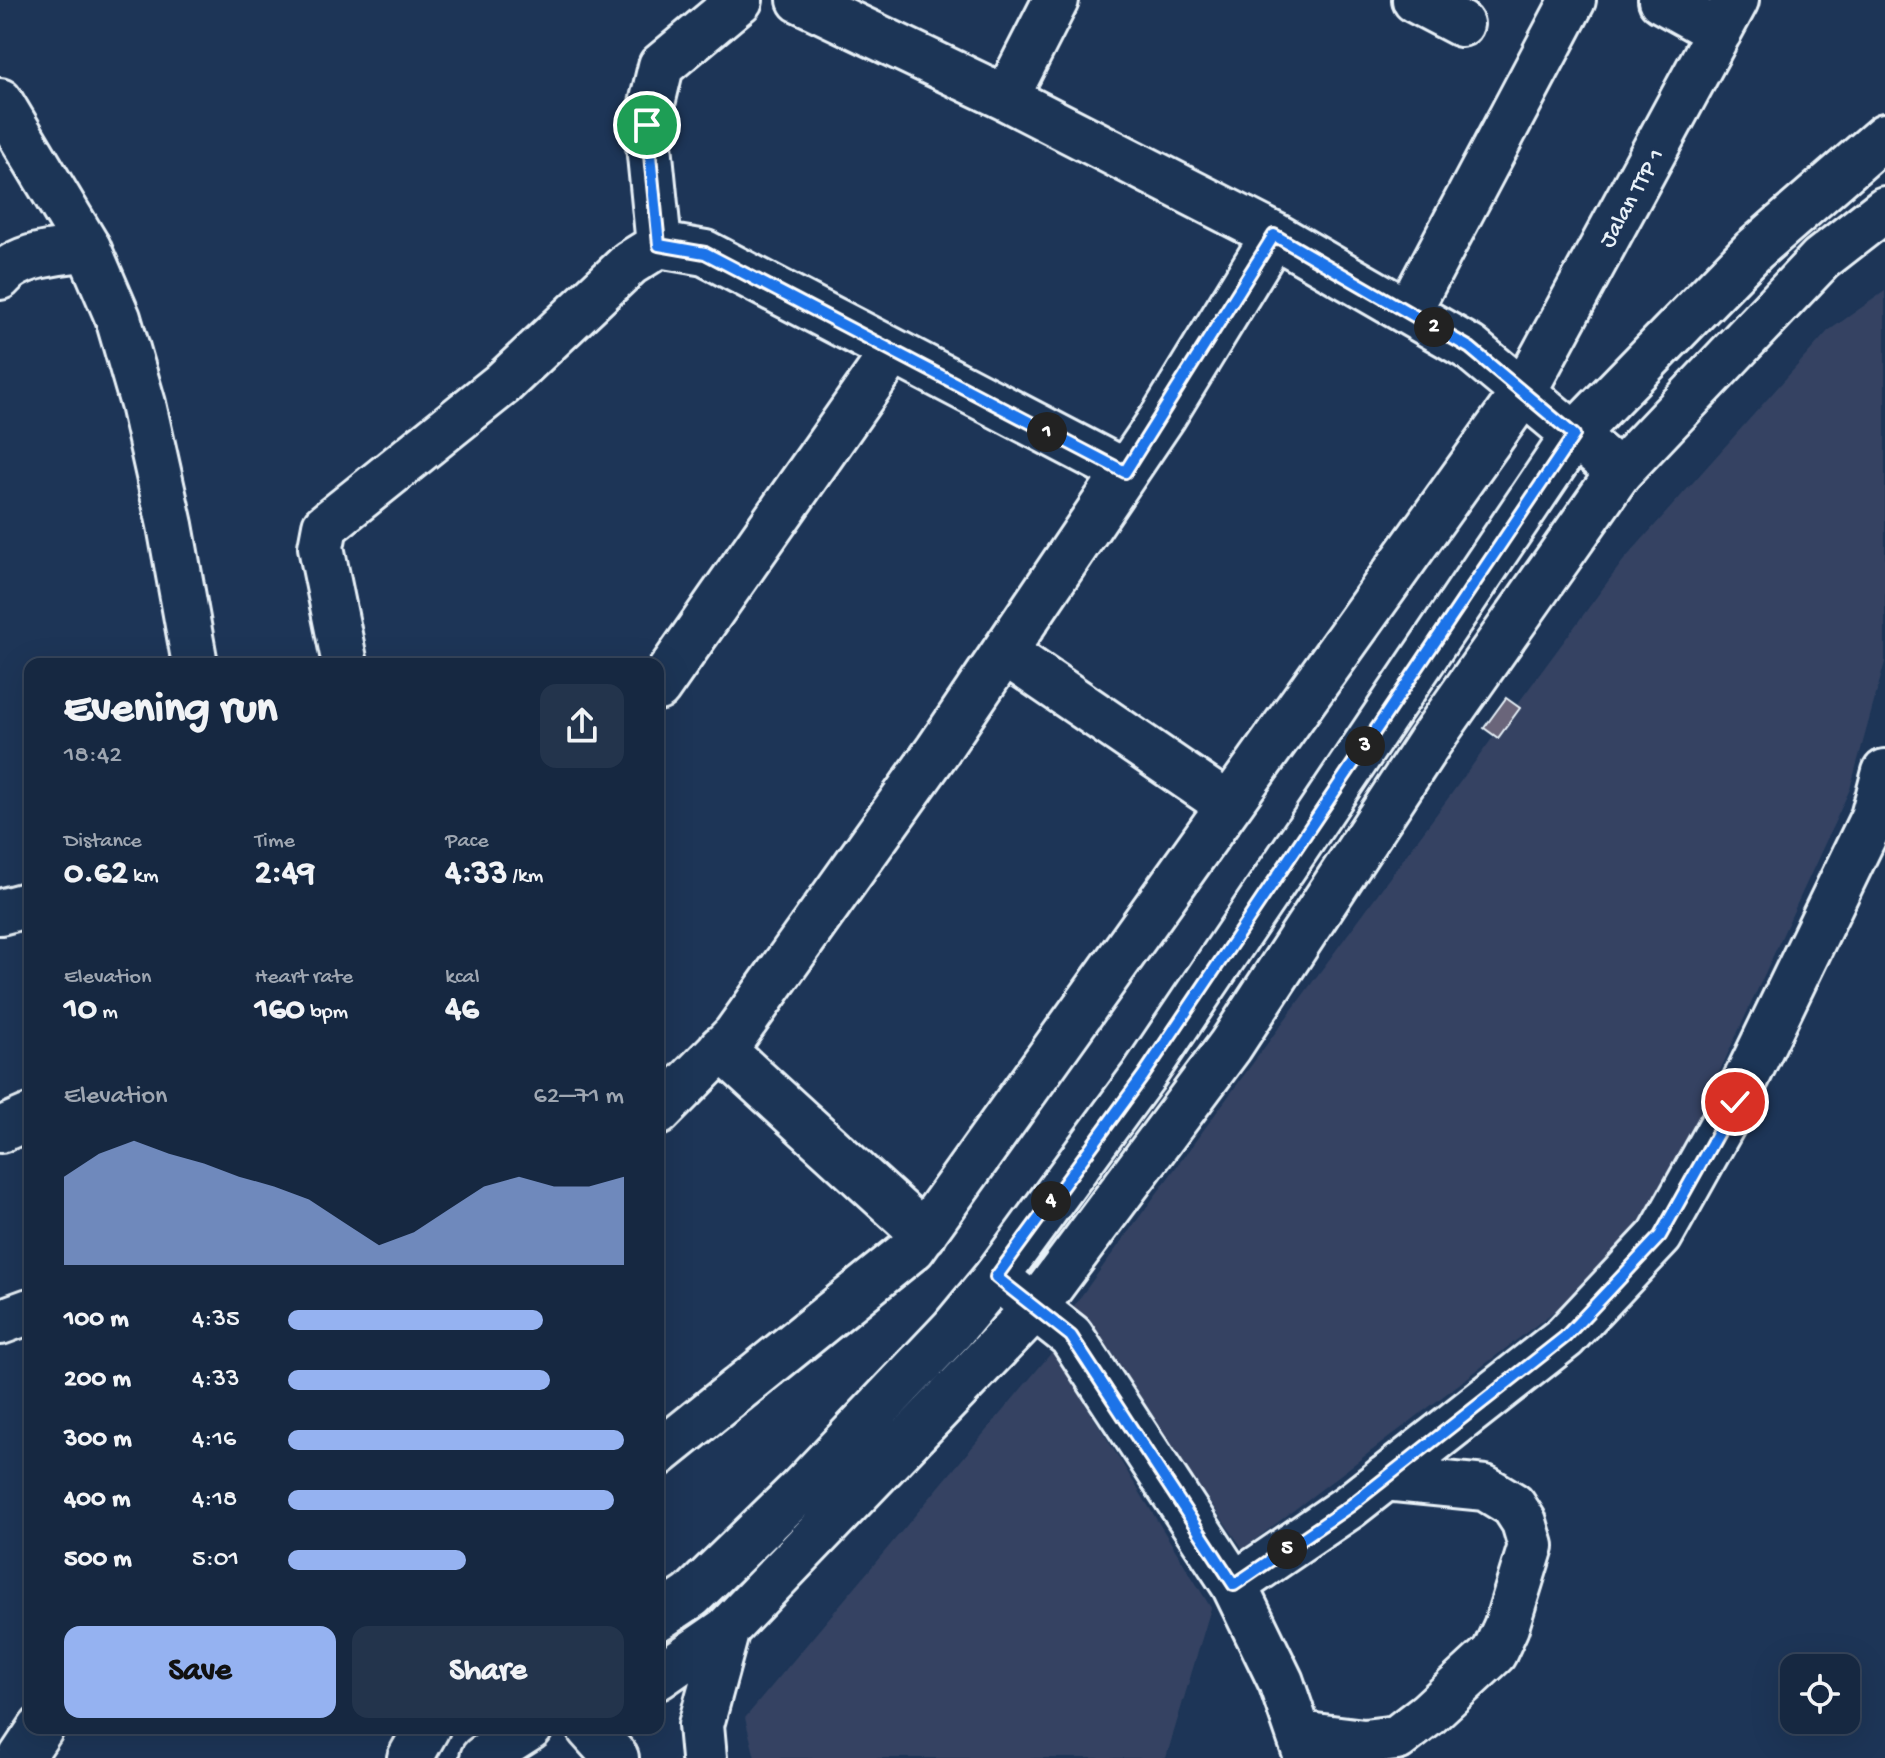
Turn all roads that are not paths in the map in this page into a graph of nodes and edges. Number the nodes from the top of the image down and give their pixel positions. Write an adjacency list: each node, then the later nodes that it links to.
1 (740, 0): 15 (street)
2 (800, 0): 9 (street)
3 (1056, 0): 9 (street)
4 (1415, 0): 8 (street)
5 (1573, 0): 19 (street)
6 (1661, 0): 7 (street)
7 (1728, 16): 21 (street, Jalan TTP 1)
8 (1461, 24)
9 (1006, 98): 14 (street)
10 (0, 101): 16 (street)
11 (1885, 136): 17 (street)
12 (1885, 168): 17 (street)
13 (1885, 209): 24 (street)
14 (1274, 235): 19 (street); 23 (street)
15 (659, 245): 20 (street); 27 (street)
16 (88, 248): 18 (street); 26 (street)
17 (1754, 250): 22 (street)
18 (0, 277)
19 (1408, 312): 21 (street)
20 (893, 352): 23 (street); 28 (street)
21 (1523, 393): 22 (street); 30 (street, Jalan TTP 1)
22 (1574, 435): 24 (street); 38 (street)
23 (1125, 472): 25 (street)
24 (1619, 472): 39 (street)
25 (1004, 652): 30 (street); 33 (street)
26 (194, 658)
27 (344, 658)
28 (664, 679)
29 (1885, 772): 43 (street)
30 (1228, 805): 37 (street, Jalan TTP 1)
31 (24, 906): 32 (street)
32 (0, 912)
33 (721, 1048): 34 (street); 37 (street)
34 (664, 1107)
35 (24, 1120): 36 (street)
36 (0, 1130)
37 (924, 1234): 42 (street, Jalan TTP 1)
38 (996, 1277): 39 (street); 45 (street)
39 (1034, 1309): 44 (street); 46 (street)
40 (24, 1313): 41 (street)
41 (0, 1322)
42 (664, 1449)
43 (1385, 1478): 44 (street); 52 (street)
44 (1234, 1585): 52 (street)
45 (669, 1603)
46 (727, 1629): 47 (street); 57 (street)
47 (664, 1673)
48 (37, 1734): 53 (street)
49 (424, 1734): 54 (street)
50 (521, 1734): 55 (street)
51 (594, 1734): 56 (street)
52 (1303, 1746)
53 (21, 1758)
54 (410, 1758)
55 (483, 1758)
56 (616, 1758)
57 (704, 1758)

